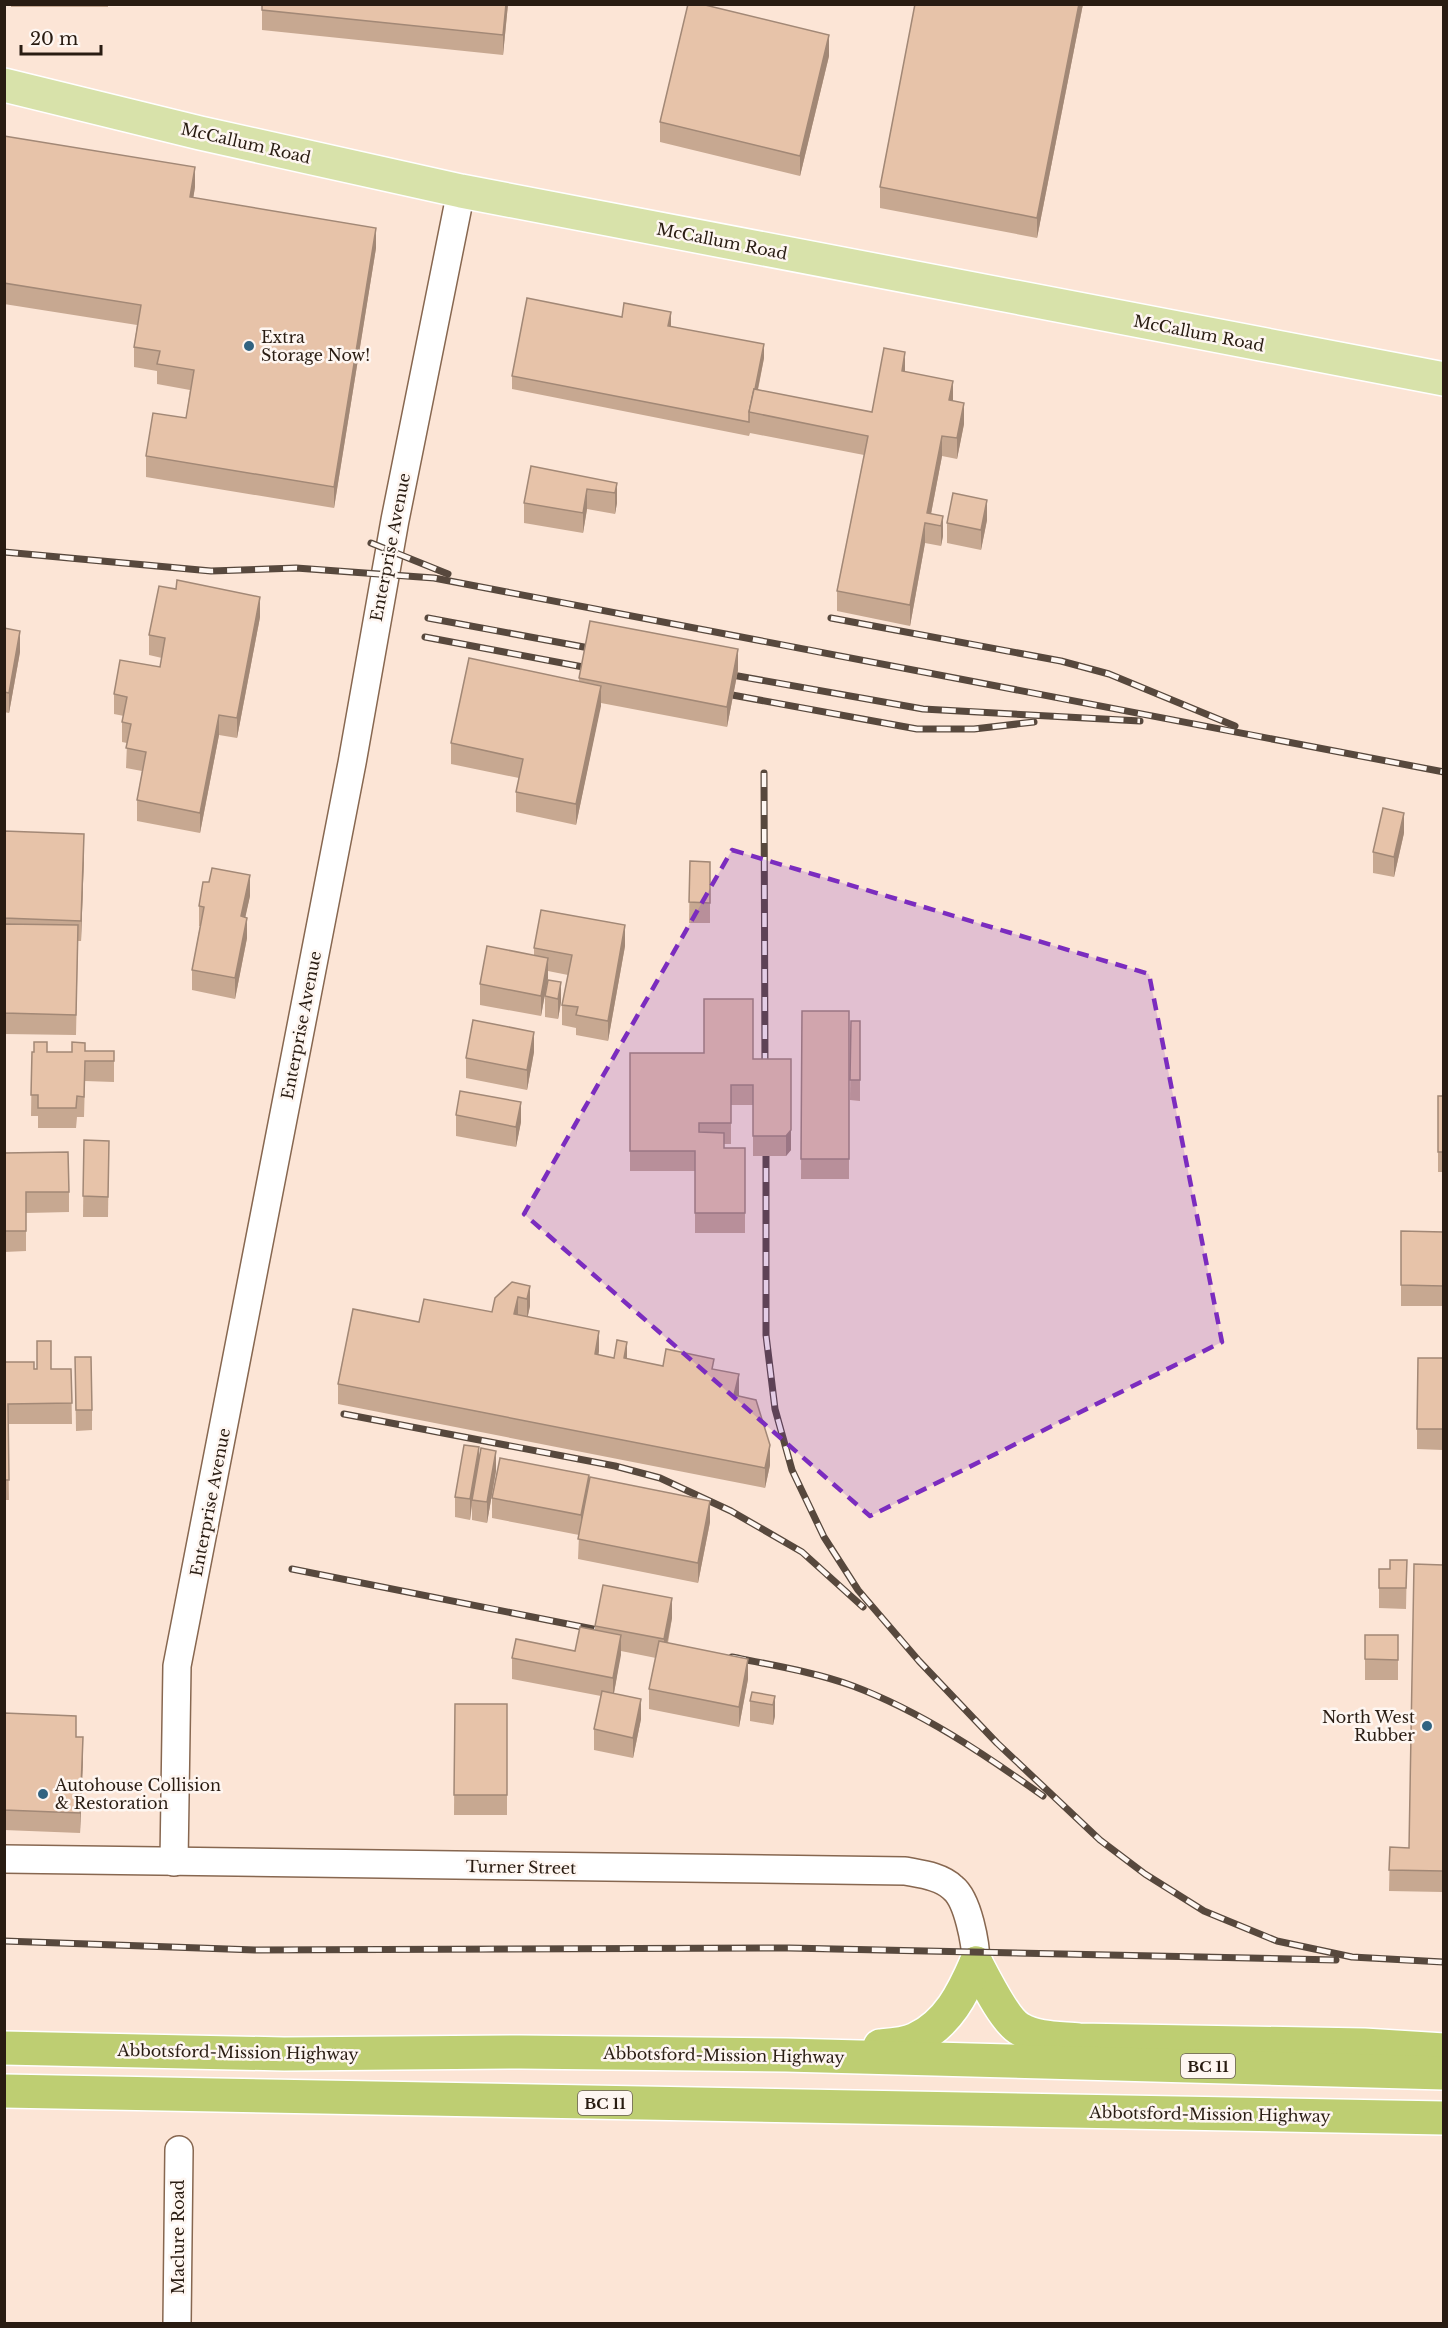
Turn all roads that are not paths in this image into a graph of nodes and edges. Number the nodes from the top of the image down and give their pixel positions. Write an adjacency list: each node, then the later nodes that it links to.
1 (4, 85): 2 (main road, McCallum Road)
2 (461, 191): 3 (main road, McCallum Road); 5 (street, Enterprise Avenue)
3 (1443, 379)
4 (4, 1859): 5 (street, Turner Street)
5 (174, 1862): 6 (street, Turner Street)
6 (975, 1963): 8 (highway); 9 (highway)
7 (4, 2048): 9 (highway, Abbotsford-Mission Highway / BC 11)
8 (1443, 2050)
9 (786, 2055): 10 (highway, Abbotsford-Mission Highway / BC 11)
10 (1443, 2073)
11 (4, 2091): 12 (highway, Abbotsford-Mission Highway / BC 11)
12 (1443, 2118)
13 (179, 2150): 14 (street, Maclure Road)
14 (177, 2324)

